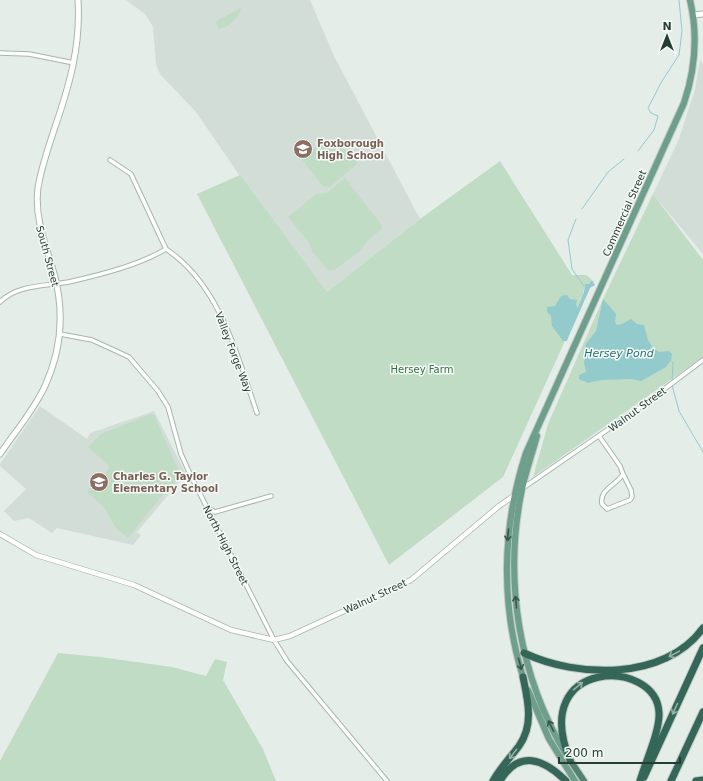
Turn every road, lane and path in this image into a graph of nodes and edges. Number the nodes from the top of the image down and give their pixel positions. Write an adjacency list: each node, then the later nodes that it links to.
1 (78, 0): 6 (main road, South Street)
2 (690, 0): 4 (main road, Commercial Street)
3 (703, 14): 4 (main road)
4 (693, 15): 13 (main road, Commercial Street)
5 (0, 52): 6 (street)
6 (74, 63): 9 (main road, South Street)
7 (110, 160): 8 (street, Valley Forge Way)
8 (166, 249): 9 (street); 14 (street, Valley Forge Way)
9 (57, 285): 10 (street); 11 (main road, South Street)
10 (0, 302)
11 (60, 334): 16 (main road, South Street); 21 (street, North High Street)
12 (703, 360): 15 (street, Walnut Street)
13 (545, 412): 18 (main road, Commercial Street); 20 (main road, Commercial Street)
14 (257, 413)
15 (599, 436): 17 (street); 18 (street, Walnut Street)
16 (0, 454)
17 (623, 474): 17 (street)
18 (522, 490): 20 (street, Walnut Street); 26 (main road, Commercial Street, one-way to 18)
19 (271, 496): 21 (street)
20 (514, 496): 24 (street, Walnut Street); 27 (main road, Commercial Street, one-way to 27)
21 (207, 508): 24 (street, North High Street)
22 (0, 534): 24 (street, Walnut Street)
23 (703, 628): 26 (highway, one-way to 26)
24 (274, 640): 31 (street, North High Street)
25 (703, 648): 38 (highway, one-way to 38)
26 (524, 653): 29 (main road, Commercial Street, one-way to 26)
27 (524, 678): 32 (highway, one-way to 32); 35 (main road, Commercial Street)
28 (703, 712): 39 (highway)
29 (570, 760): 36 (highway, Commercial Street); 37 (highway, one-way to 37)
30 (703, 780): 40 (highway)
31 (387, 781)
32 (493, 781)
33 (500, 781): 34 (highway)
34 (566, 781)
35 (575, 781)
36 (584, 781)
37 (640, 781)
38 (643, 781)
39 (672, 781)
40 (696, 781)

